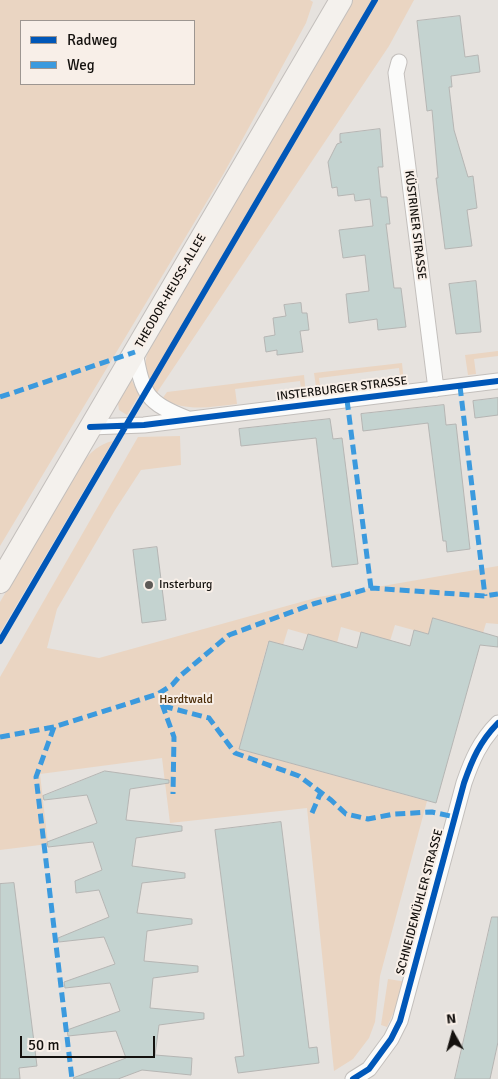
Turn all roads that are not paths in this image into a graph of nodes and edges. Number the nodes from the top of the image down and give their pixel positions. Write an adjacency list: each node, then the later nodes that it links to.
1 (341, 0): 3 (main road, THEODOR-HEUSS-ALLEE)
2 (399, 62): 5 (street, KÜSTRINER STRASSE)
3 (135, 352): 6 (street, INSTERBURGER STRASSE); 7 (main road, THEODOR-HEUSS-ALLEE)
4 (498, 381): 5 (street, INSTERBURGER STRASSE)
5 (436, 389): 6 (street, INSTERBURGER STRASSE)
6 (190, 419): 7 (street, INSTERBURGER STRASSE)
7 (90, 427): 8 (main road, THEODOR-HEUSS-ALLEE)
8 (0, 582)
9 (498, 723): 10 (street, SCHNEIDEMÜHLER STRASSE)
10 (352, 1079)

